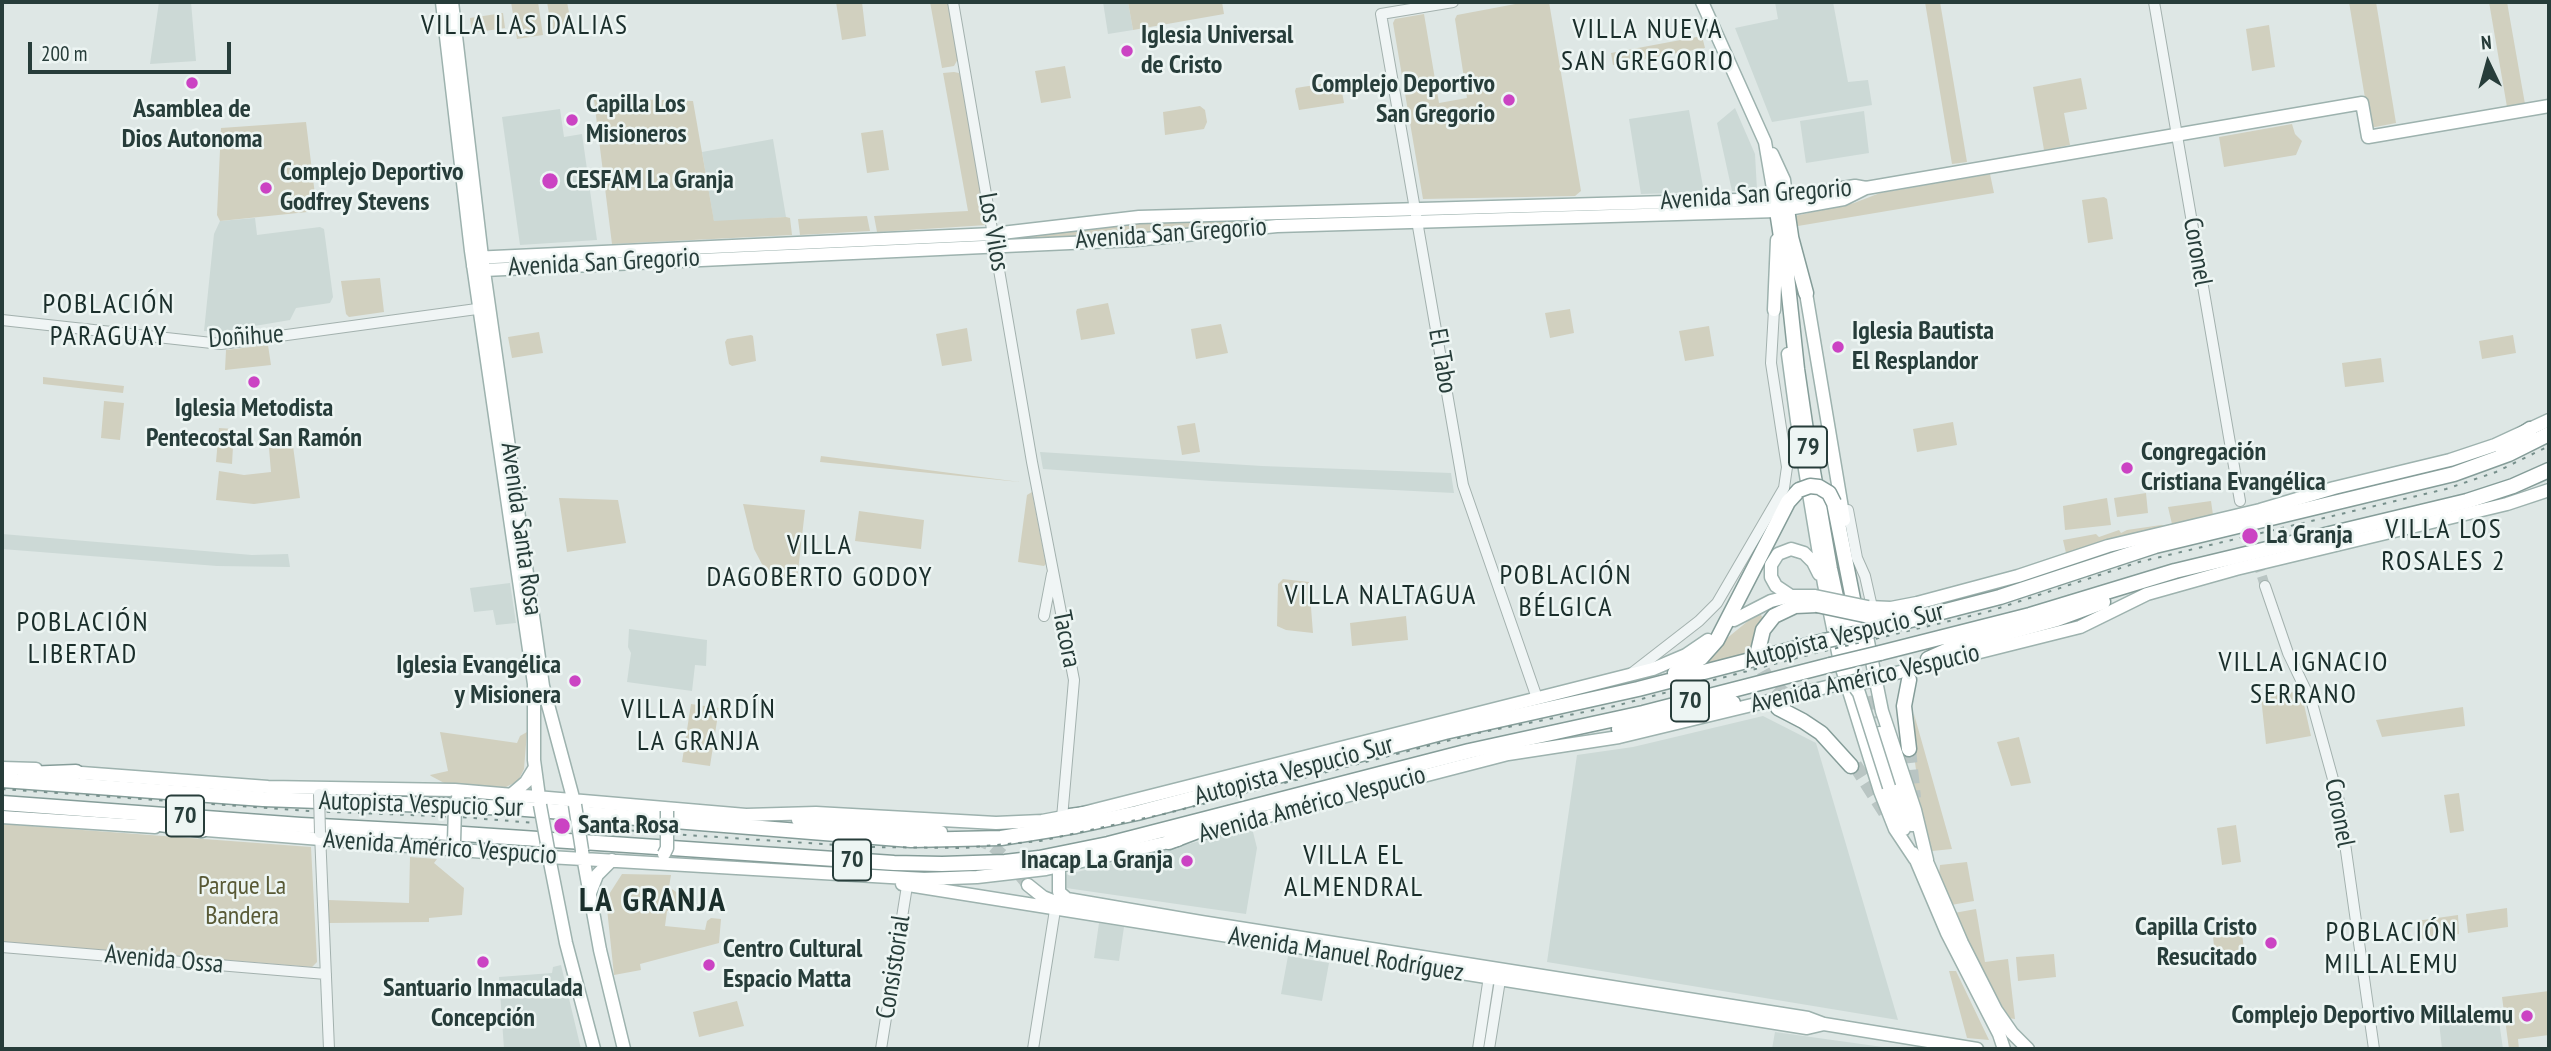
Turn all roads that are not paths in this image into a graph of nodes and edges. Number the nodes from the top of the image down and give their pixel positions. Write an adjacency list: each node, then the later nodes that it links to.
1 (442, 2): 13 (main road, Avenida Santa Rosa)
2 (452, 2): 13 (main road, Avenida Santa Rosa)
3 (953, 2): 12 (street, Los Vilos)
4 (1453, 2): 10 (street, El Tabo)
5 (1702, 2): 9 (main road)
6 (2154, 2): 8 (street, Coronel)
7 (2549, 106): 8 (main road, Avenida San Gregorio)
8 (2176, 135): 9 (main road, Avenida San Gregorio); 27 (street, Coronel)
9 (1781, 204): 10 (main road, Avenida San Gregorio); 11 (highway, 79); 16 (main road); 30 (main road); 42 (highway, 79)
10 (1416, 215): 12 (main road, Avenida San Gregorio); 12 (main road, Avenida San Gregorio); 45 (street, El Tabo)
11 (1791, 237): 14 (highway); 39 (highway, 79)
12 (994, 240): 13 (main road, Avenida San Gregorio); 22 (street, Los Vilos)
13 (478, 263): 15 (main road, Avenida Santa Rosa)
14 (1806, 293): 18 (main road)
15 (484, 308): 17 (street, Doñihue); 52 (main road, Avenida Santa Rosa); 62 (main road, Avenida Santa Rosa)
16 (1774, 310): 41 (street)
17 (2, 320)
18 (1825, 412): 24 (main road); 75 (main road)
19 (2549, 420): 20 (main road)
20 (2530, 429): 23 (highway); 34 (main road)
21 (2549, 434): 23 (highway, Autopista Vespucio Sur / 70)
22 (1032, 462): 28 (street, Tacora)
23 (2468, 469): 34 (highway, Autopista Vespucio Sur / 70)
24 (1841, 470): 34 (street)
25 (2549, 470): 29 (highway, Autopista Vespucio Sur / 70)
26 (2549, 490): 42 (main road, Avenida Américo Vespucio)
27 (2241, 501)
28 (1053, 570): 35 (street); 67 (street, Tacora)
29 (2152, 578): 40 (highway); 49 (highway, Autopista Vespucio Sur / 70, bridge)
30 (1824, 584): 32 (main road); 75 (main road)
31 (2266, 586): 102 (street, Coronel)
32 (1791, 596): 33 (main road); 36 (main road)
33 (1816, 601): 34 (highway, bridge); 38 (highway)
34 (1871, 615): 44 (highway, Autopista Vespucio Sur / 70, bridge)
35 (1044, 616)
36 (1734, 620)
37 (1708, 639): 41 (main road, Avenida Américo Vespucio)
38 (1758, 651)
39 (1858, 654): 42 (highway, 79); 44 (highway, bridge)
40 (1928, 659)
41 (1629, 675): 45 (main road, Avenida Américo Vespucio)
42 (1860, 680): 71 (main road, Avenida Américo Vespucio); 75 (main road, bridge)
43 (1909, 680): 50 (highway)
44 (1638, 688): 56 (highway, Autopista Vespucio Sur / 70)
45 (1537, 698): 67 (main road, Avenida Américo Vespucio)
46 (1733, 703): 49 (highway)
47 (1794, 704): 48 (highway)
48 (1778, 708)
49 (1548, 734): 57 (highway, Autopista Vespucio Sur / 70)
50 (1909, 749)
51 (2, 768): 53 (main road, Avenida Américo Vespucio)
52 (534, 769): 59 (main road); 61 (main road, Avenida Santa Rosa)
53 (76, 772): 54 (highway); 58 (main road, Avenida Américo Vespucio)
54 (2, 775)
55 (2, 780): 56 (highway, Autopista Vespucio Sur / 70)
56 (1238, 786): 67 (highway)
57 (1328, 786): 63 (highway, Autopista Vespucio Sur / 70); 71 (highway)
58 (318, 792): 60 (main road, Avenida Américo Vespucio); 70 (street, bridge)
59 (512, 794): 60 (main road, Avenida Américo Vespucio); 61 (main road, Avenida Américo Vespucio)
60 (463, 795): 72 (main road, bridge)
61 (540, 801): 62 (main road, Avenida Américo Vespucio); 73 (main road, Avenida Santa Rosa, bridge)
62 (575, 802): 64 (main road, Avenida Américo Vespucio); 74 (main road, Avenida Santa Rosa, bridge)
63 (2, 804): 68 (highway)
64 (665, 809): 65 (main road, Avenida Américo Vespucio); 77 (main road, bridge)
65 (746, 814): 67 (main road, Avenida Américo Vespucio); 69 (main road)
66 (2, 817): 68 (main road, Avenida Américo Vespucio)
67 (1066, 817)
68 (202, 830): 70 (main road, Avenida Américo Vespucio)
69 (941, 832)
70 (320, 836): 72 (main road, Avenida Américo Vespucio); 86 (street)
71 (1169, 842): 78 (main road, Avenida Américo Vespucio)
72 (456, 846): 73 (main road, Avenida Américo Vespucio)
73 (549, 853): 74 (main road, Avenida Américo Vespucio); 93 (main road, Avenida Santa Rosa)
74 (583, 854): 76 (main road, Avenida Américo Vespucio); 82 (main road, Avenida Santa Rosa)
75 (1921, 859): 100 (main road); 101 (main road)
76 (612, 860): 77 (main road, Avenida Américo Vespucio); 82 (main road)
77 (652, 862): 79 (main road, Avenida Américo Vespucio)
78 (1059, 867): 79 (main road, Avenida Américo Vespucio); 84 (main road, Avenida Manuel Rodríguez)
79 (867, 877): 81 (main road, Avenida Manuel Rodríguez)
80 (1028, 885): 84 (main road)
81 (907, 886): 83 (main road, Avenida Manuel Rodríguez); 95 (street, Consistorial)
82 (589, 893): 94 (main road, Avenida Santa Rosa)
83 (1055, 910): 87 (main road, Avenida Manuel Rodríguez); 96 (street)
84 (1201, 922): 87 (main road, Avenida Manuel Rodríguez)
85 (2, 947): 86 (street, Avenida Ossa)
86 (326, 974): 92 (street)
87 (1495, 974): 88 (main road, Avenida Manuel Rodríguez); 97 (street); 98 (street)
88 (1602, 991): 89 (main road, Avenida Manuel Rodríguez); 90 (main road, Avenida Manuel Rodríguez)
89 (1667, 995): 90 (main road); 91 (main road, Avenida Manuel Rodríguez)
90 (1657, 1005): 91 (main road, Avenida Manuel Rodríguez)
91 (1714, 1008): 99 (main road, Avenida Manuel Rodríguez)
92 (329, 1049)
93 (594, 1049)
94 (624, 1049)
95 (881, 1049)
96 (1033, 1049)
97 (1478, 1049)
98 (1489, 1049)
99 (1977, 1049)
100 (2004, 1049)
101 (2028, 1049)
102 (2374, 1049)

